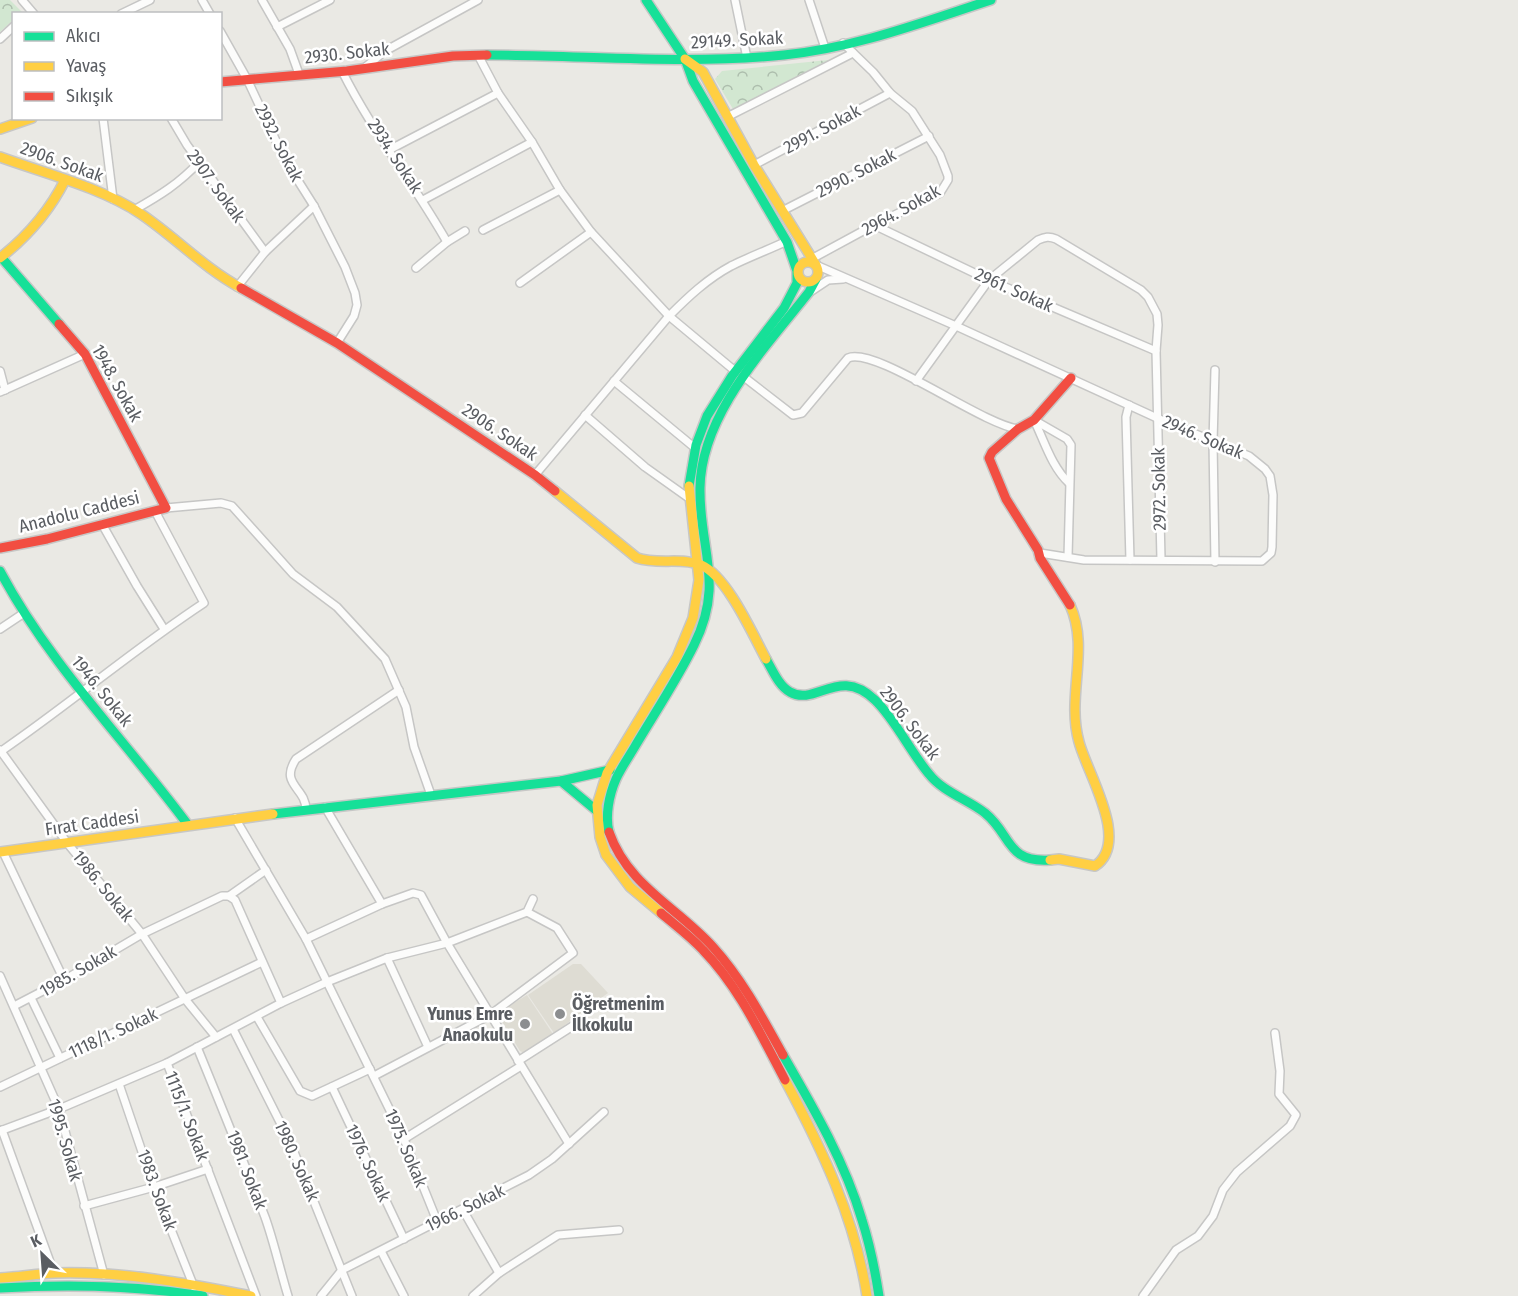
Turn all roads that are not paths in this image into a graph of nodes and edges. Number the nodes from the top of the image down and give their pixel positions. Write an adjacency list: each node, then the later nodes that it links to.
1 (22, 0): 10 (street)
2 (150, 0): 11 (street)
3 (262, 0): 12 (street)
4 (330, 0): 12 (street)
5 (478, 0): 22 (street)
6 (646, 0): 21 (street)
7 (735, 0): 20 (street)
8 (809, 0): 17 (street)
9 (991, 0): 16 (street, 29149. Sokak)
10 (31, 12)
11 (126, 12)
12 (277, 27): 24 (street)
13 (12, 28): 15 (street)
14 (222, 35): 25 (street, 2932. Sokak)
15 (0, 39)
16 (843, 43): 17 (street, 29149. Sokak); 18 (street, 2964. Sokak)
17 (825, 48): 20 (street, 29149. Sokak)
18 (853, 53): 28 (street, 2964. Sokak); 29 (street)
19 (478, 55): 21 (street, 29149. Sokak); 22 (street, 2930. Sokak); 27 (street)
20 (747, 58): 21 (street, 29149. Sokak)
21 (685, 59): 29 (street); 52 (street)
22 (363, 69): 23 (street, 2930. Sokak)
23 (342, 71): 24 (street, 2930. Sokak); 36 (street, 2934. Sokak)
24 (299, 74): 25 (street, 2930. Sokak)
25 (247, 79): 26 (street, 2930. Sokak); 44 (street, 2932. Sokak)
26 (222, 82)
27 (498, 93): 35 (street); 36 (street)
28 (890, 93): 34 (street, 2964. Sokak); 39 (street, 2991. Sokak)
29 (727, 117): 39 (street)
30 (27, 120): 33 (street)
31 (103, 120): 42 (street, 2906. Sokak)
32 (172, 120): 38 (street, 2907. Sokak)
33 (0, 129)
34 (929, 136): 46 (street, 2990. Sokak); 47 (street, 2964. Sokak)
35 (532, 142): 41 (street); 43 (street)
36 (389, 150): 43 (street, 2934. Sokak)
37 (0, 158): 40 (street, 2906. Sokak)
38 (200, 162): 45 (street); 53 (street, 2907. Sokak)
39 (754, 165): 46 (street)
40 (65, 180): 42 (street, 2906. Sokak); 54 (street)
41 (560, 190): 48 (street); 50 (street)
42 (113, 199): 45 (street, 2906. Sokak)
43 (423, 200): 51 (street, 2934. Sokak)
44 (314, 206): 53 (street); 67 (street, 2932. Sokak)
45 (134, 210): 63 (street, 2906. Sokak)
46 (782, 211): 55 (street)
47 (874, 225): 55 (street, 2964. Sokak); 61 (street, 2961. Sokak)
48 (483, 230)
49 (465, 231): 51 (street)
50 (591, 232): 62 (street); 65 (street)
51 (447, 242): 56 (street)
52 (787, 242): 57 (street); 65 (street)
53 (265, 252): 63 (street)
54 (1, 258): 69 (street, 1948. Sokak)
55 (811, 262): 57 (street); 58 (street); 59 (street, 2946. Sokak)
56 (416, 268)
57 (798, 272): 58 (street); 72 (street)
58 (816, 279): 60 (street); 64 (street)
59 (845, 279): 60 (street); 66 (street, 2946. Sokak)
60 (828, 280): 64 (street)
61 (989, 280): 66 (street, 2972. Sokak); 68 (street, 2961. Sokak); 68 (street, 2972. Sokak)
62 (520, 283)
63 (237, 287): 67 (street, 2906. Sokak)
64 (809, 292): 73 (street)
65 (669, 316): 72 (street); 75 (street)
66 (956, 326): 74 (street, 2946. Sokak); 76 (street, 2972. Sokak)
67 (337, 343): 85 (street, 2906. Sokak)
68 (1156, 351): 80 (street, 2972. Sokak)
69 (85, 354): 77 (street); 88 (street, 1948. Sokak)
70 (0, 370): 77 (street)
71 (1215, 370): 83 (street)
72 (735, 371): 84 (street)
73 (744, 377): 76 (street); 98 (street)
74 (1071, 378): 78 (street, 2946. Sokak); 81 (street, 2906. Sokak)
75 (614, 381): 79 (street); 84 (street)
76 (916, 381): 82 (street)
77 (2, 391)
78 (1129, 405): 80 (street, 2946. Sokak); 95 (street)
79 (585, 415): 85 (street); 87 (street)
80 (1157, 418): 83 (street, 2946. Sokak); 94 (street, 2972. Sokak)
81 (1034, 420): 82 (street, 2906. Sokak); 86 (street); 86 (street)
82 (1018, 429): 92 (street, 2906. Sokak)
83 (1213, 442): 96 (street); 96 (street, 2946. Sokak)
84 (695, 448): 87 (street)
85 (535, 475): 97 (street, 2906. Sokak)
86 (1069, 483): 93 (street)
87 (690, 499): 97 (street)
88 (166, 508): 89 (street, Anadolu Caddesi); 104 (street)
89 (155, 511): 90 (street, Anadolu Caddesi); 103 (street)
90 (102, 524): 91 (street, Anadolu Caddesi); 103 (street)
91 (0, 548)
92 (1040, 553): 93 (street, 2946. Sokak); 98 (street, 2906. Sokak)
93 (1068, 557): 95 (street, 2946. Sokak)
94 (1161, 559): 95 (street, 2946. Sokak); 96 (street, 2946. Sokak)
95 (1130, 560)
96 (1215, 562)
97 (698, 564): 98 (street, 2906. Sokak); 107 (street)
98 (710, 569): 108 (street)
99 (0, 571): 100 (street, 1946. Sokak)
100 (3, 583): 101 (street, 1946. Sokak)
101 (24, 613): 102 (street); 105 (street, 1946. Sokak)
102 (0, 629)
103 (164, 629): 105 (street)
104 (399, 690): 110 (street); 112 (street)
105 (81, 694): 106 (street); 115 (street, 1946. Sokak)
106 (0, 751): 116 (street, 1986. Sokak)
107 (610, 767): 108 (street); 109 (street, Fırat Caddesi); 113 (street)
108 (621, 771): 181 (street)
109 (561, 780): 110 (street, Fırat Caddesi); 113 (street)
110 (431, 795): 111 (street, Fırat Caddesi)
111 (325, 807): 112 (street, Fırat Caddesi); 121 (street)
112 (306, 810): 114 (street, Fırat Caddesi)
113 (597, 811): 180 (street)
114 (235, 818): 115 (street, Fırat Caddesi); 118 (street, 1975. Sokak)
115 (188, 825): 116 (street, Fırat Caddesi)
116 (68, 844): 117 (street, Fırat Caddesi); 123 (street, 1986. Sokak)
117 (1, 852): 129 (street)
118 (266, 870): 119 (street, 1985. Sokak); 124 (street, 1975. Sokak)
119 (229, 896): 123 (street, 1985. Sokak); 127 (street)
120 (533, 899): 122 (street)
121 (382, 904): 124 (street); 125 (street)
122 (527, 912): 125 (street); 136 (street)
123 (142, 934): 129 (street, 1985. Sokak); 133 (street, 1986. Sokak)
124 (306, 939): 130 (street, 1975. Sokak)
125 (447, 943): 126 (street); 136 (street)
126 (387, 958): 130 (street); 143 (street)
127 (262, 963): 133 (street, 1118/1. Sokak); 134 (street)
128 (0, 976): 131 (street, 1995. Sokak)
129 (64, 980): 132 (street, 1985. Sokak)
130 (327, 982): 134 (street); 148 (street, 1975. Sokak)
131 (3, 991): 135 (street, 1995. Sokak)
132 (31, 998): 135 (street, 1985. Sokak); 144 (street)
133 (185, 999): 141 (street, 1986. Sokak); 144 (street, 1118/1. Sokak)
134 (281, 1003): 137 (street)
135 (14, 1006): 147 (street, 1995. Sokak)
136 (490, 1015): 143 (street); 146 (street)
137 (257, 1017): 139 (street); 151 (street)
138 (579, 1022): 146 (street)
139 (233, 1029): 141 (street); 165 (street, 1980. Sokak)
140 (1275, 1033): 182 (street)
141 (216, 1037): 142 (street)
142 (196, 1047): 145 (street); 175 (street, 1981. Sokak)
143 (428, 1047): 148 (street)
144 (60, 1058): 147 (street, 1118/1. Sokak)
145 (167, 1064): 149 (street); 157 (street, 1115/1. Sokak)
146 (520, 1064): 155 (street); 156 (street)
147 (40, 1067): 150 (street, 1118/1. Sokak); 152 (street, 1995. Sokak)
148 (372, 1072): 151 (street); 155 (street, 1975. Sokak)
149 (119, 1084): 152 (street); 158 (street, 1983. Sokak)
150 (0, 1087)
151 (333, 1087): 163 (street, 1976. Sokak)
152 (59, 1109): 154 (street); 159 (street, 1995. Sokak)
153 (604, 1112): 156 (street, 1966. Sokak)
154 (1, 1130): 166 (street)
155 (404, 1139): 161 (street, 1975. Sokak)
156 (569, 1144): 160 (street, 1966. Sokak)
157 (208, 1169): 158 (street); 174 (street, 1115/1. Sokak)
158 (154, 1187): 159 (street); 170 (street, 1983. Sokak)
159 (84, 1206): 168 (street, 1995. Sokak)
160 (463, 1210): 161 (street, 1966. Sokak); 167 (street)
161 (437, 1221): 163 (street, 1966. Sokak)
162 (619, 1230): 167 (street)
163 (404, 1239): 164 (street, 1966. Sokak)
164 (381, 1251): 165 (street, 1966. Sokak); 178 (street)
165 (342, 1270): 176 (street, 1966. Sokak); 177 (street, 1980. Sokak)
166 (54, 1273): 168 (street); 169 (street)
167 (500, 1273): 179 (street)
168 (104, 1275): 170 (street)
169 (0, 1278)
170 (193, 1283): 172 (street, 1983. Sokak); 173 (street)
171 (0, 1288): 172 (street)
172 (200, 1295)
173 (251, 1296)
174 (256, 1296)
175 (288, 1296)
176 (321, 1296)
177 (352, 1296)
178 (404, 1296)
179 (473, 1296)
180 (867, 1296)
181 (879, 1296)
182 (1143, 1296)

